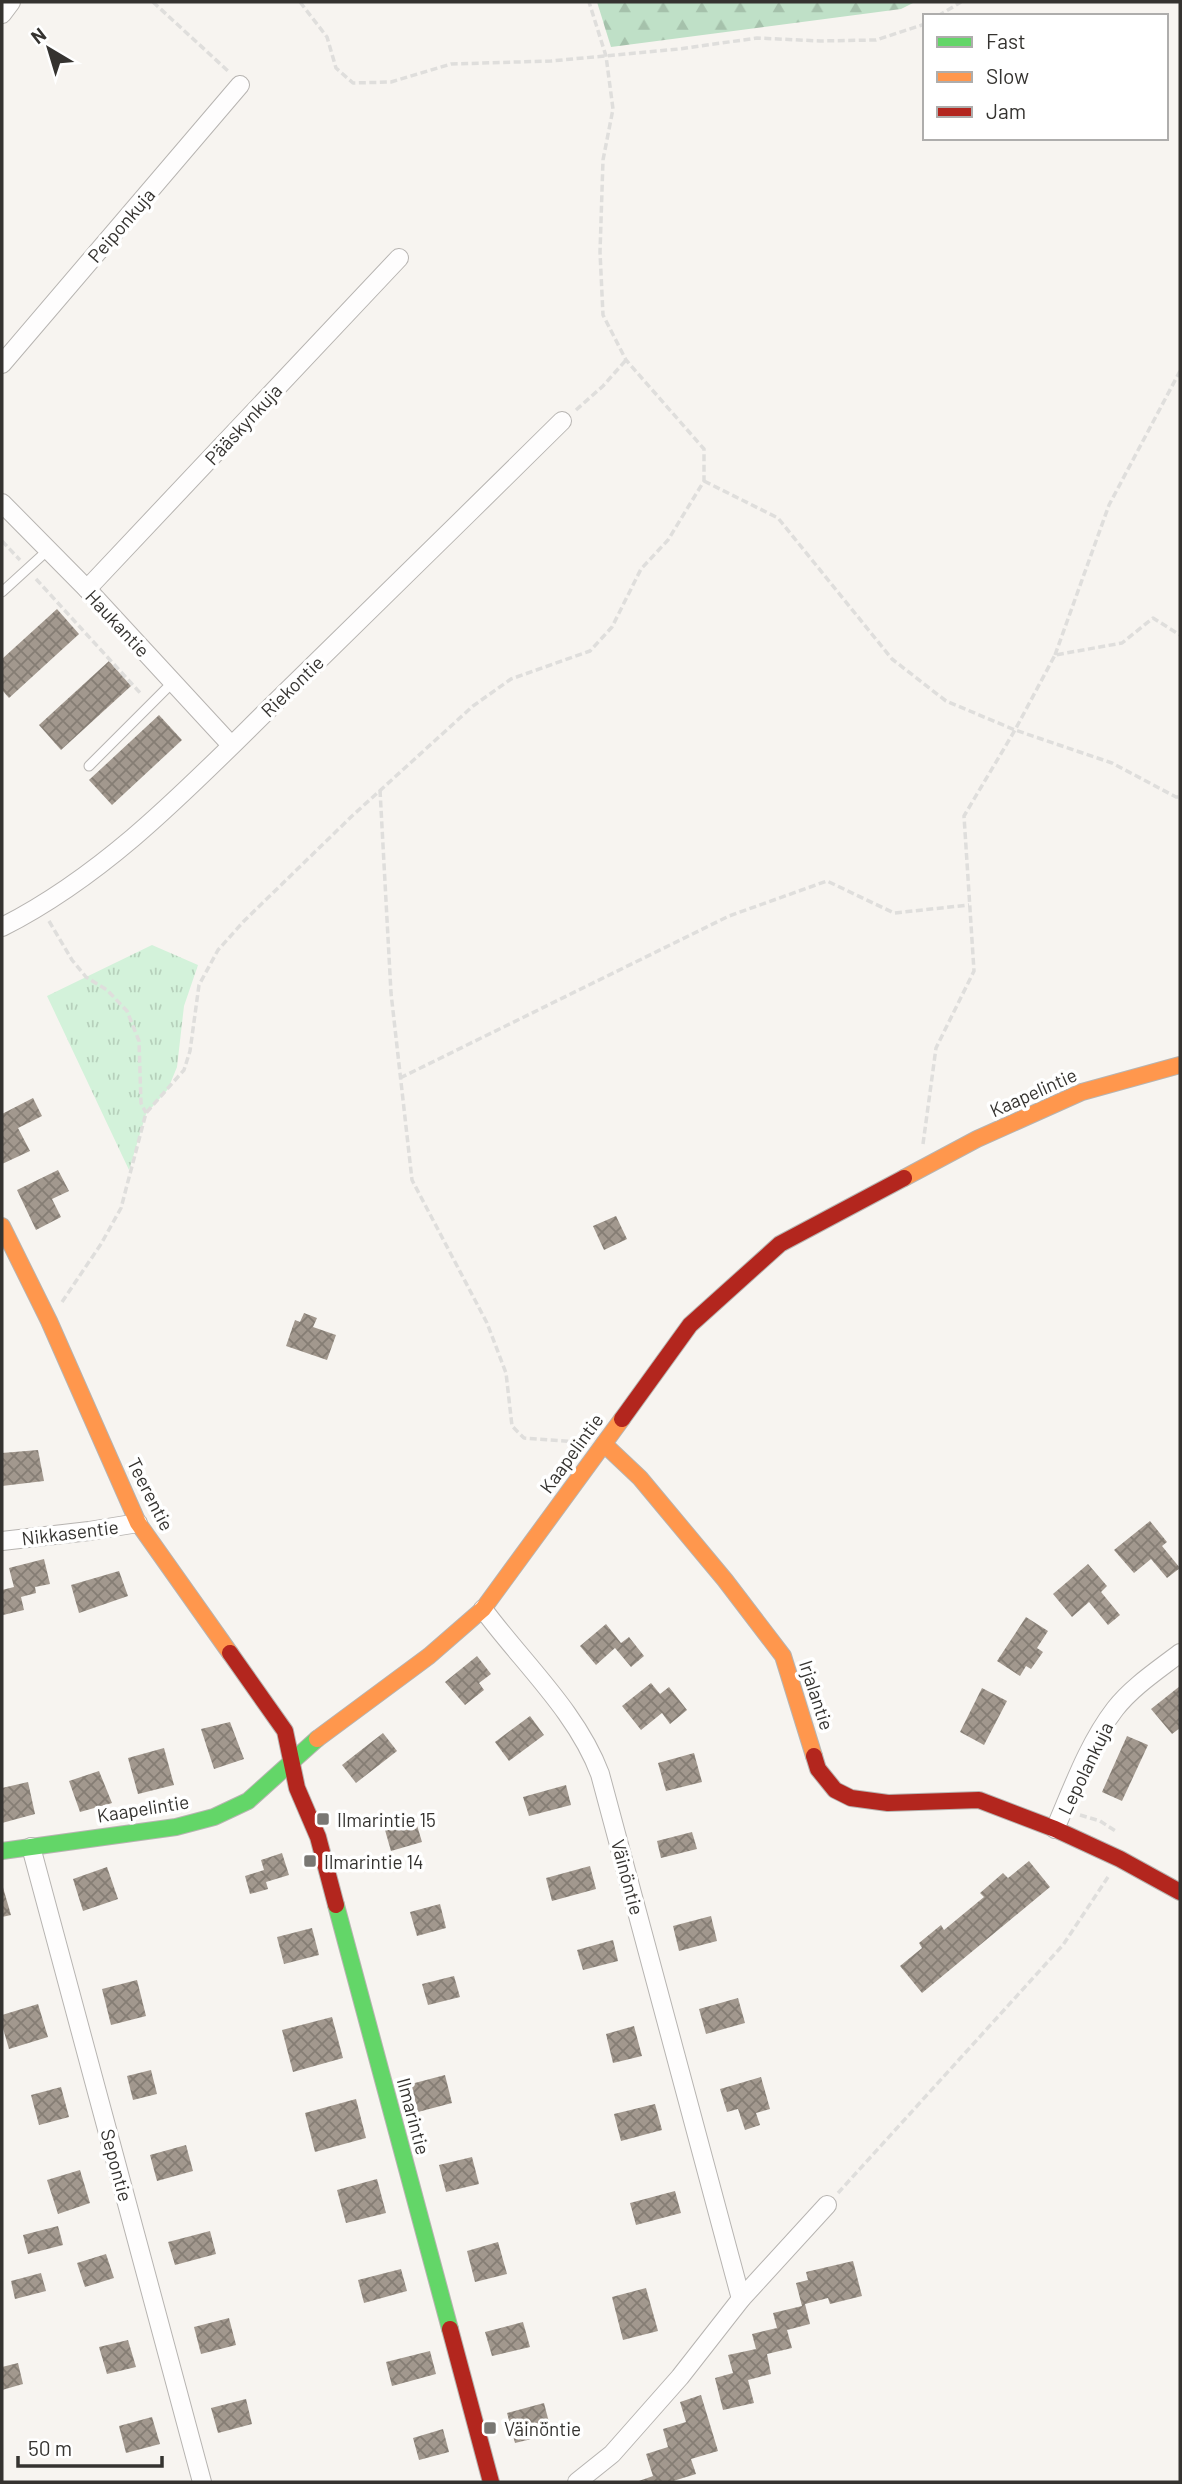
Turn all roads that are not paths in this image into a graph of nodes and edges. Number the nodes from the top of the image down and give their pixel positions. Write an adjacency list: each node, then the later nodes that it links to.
1 (11, 2): 2 (street)
2 (2, 14)
3 (240, 85): 5 (street, Peiponkuja)
4 (400, 258): 9 (street, Pääskynkuja)
5 (2, 364)
6 (562, 421): 12 (street, Riekontie)
7 (2, 503): 8 (street, Haukantie)
8 (48, 550): 9 (street, Haukantie); 10 (lane)
9 (87, 589): 11 (street, Haukantie)
10 (2, 592)
11 (173, 682): 12 (street, Haukantie); 13 (lane)
12 (231, 746): 14 (street, Riekontie)
13 (89, 766)
14 (2, 927)
15 (1180, 1065): 17 (street, Kaapelintie)
16 (2, 1226): 18 (street, Teerentie)
17 (604, 1444): 20 (street, Kaapelintie); 23 (street, Irjalantie)
18 (138, 1523): 19 (street, Nikkasentie); 22 (street, Teerentie)
19 (2, 1541)
20 (483, 1609): 22 (street, Kaapelintie); 28 (street, Väinöntie)
21 (1180, 1653): 23 (street, Lepolankuja)
22 (291, 1763): 24 (street, Kaapelintie); 30 (street, Ilmarintie)
23 (1055, 1829): 26 (street, Irjalantie)
24 (31, 1847): 25 (street, Kaapelintie); 29 (street, Sepontie)
25 (2, 1851)
26 (1180, 1892)
27 (827, 2204): 28 (street)
28 (741, 2299): 31 (street)
29 (202, 2482)
30 (491, 2482)
31 (577, 2482)

